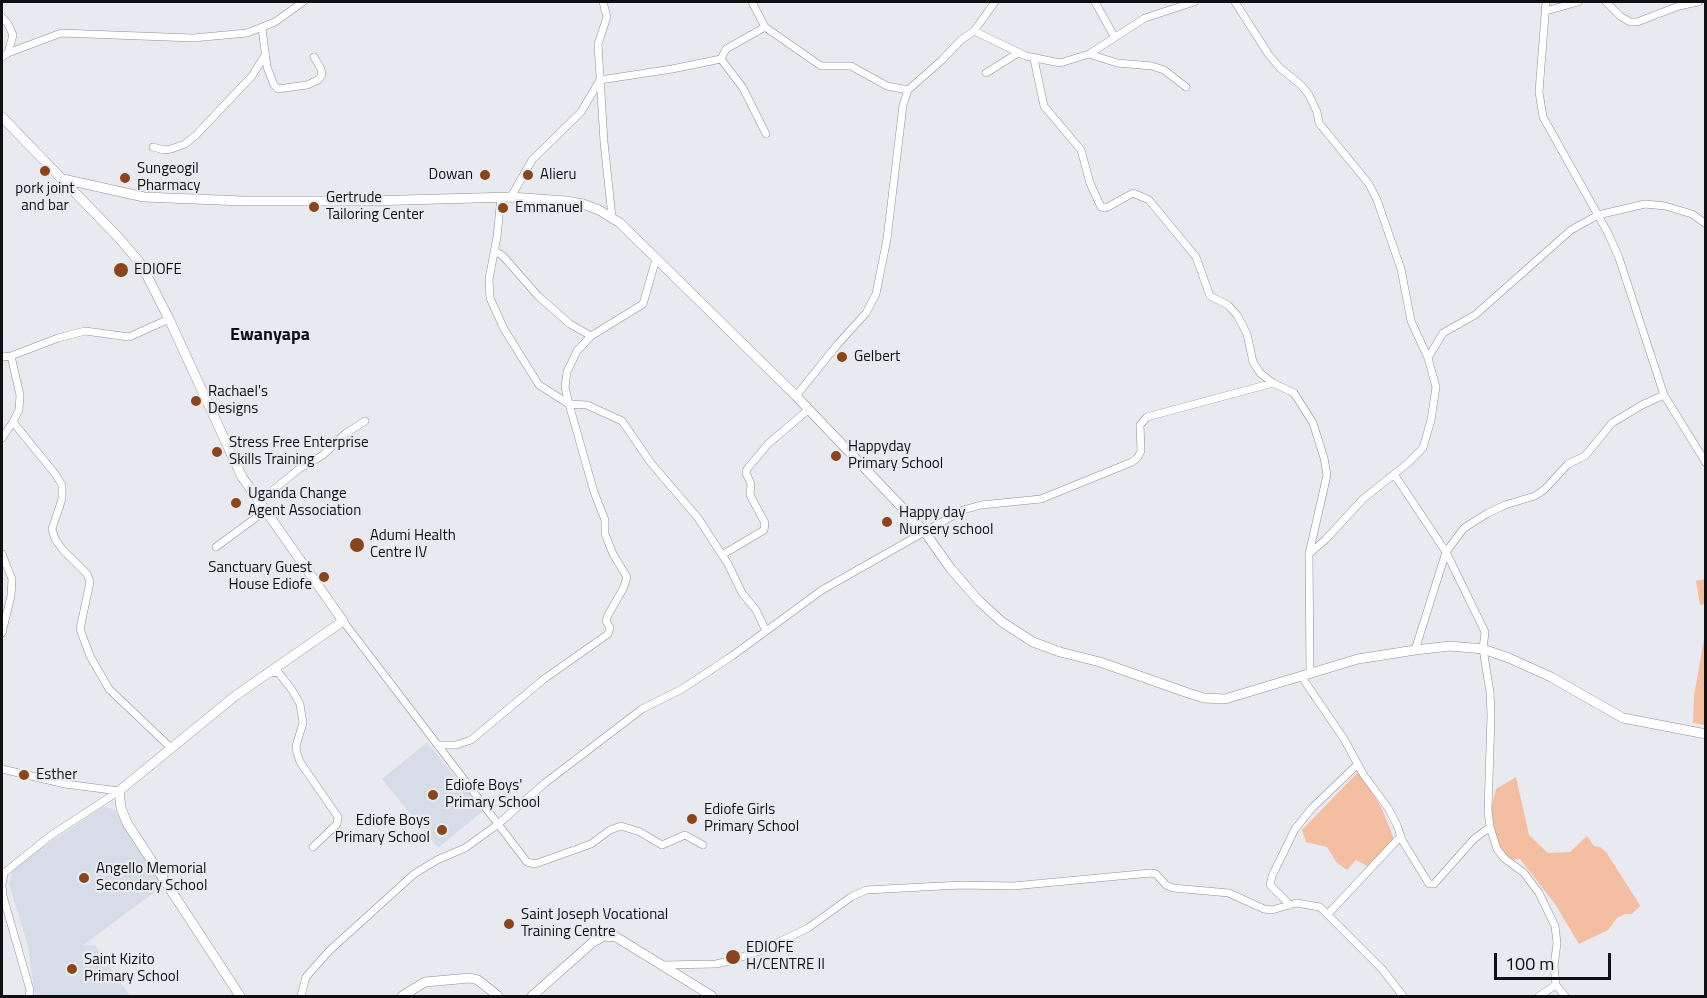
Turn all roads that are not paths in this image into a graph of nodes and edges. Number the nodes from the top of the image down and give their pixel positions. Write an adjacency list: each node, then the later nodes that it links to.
1 (303, 2): 15 (street)
2 (603, 2): 26 (street)
3 (752, 2): 14 (street)
4 (995, 2): 16 (street)
5 (1095, 2): 17 (street)
6 (1192, 2): 17 (street)
7 (1235, 2): 44 (street)
8 (1546, 2): 12 (street)
9 (1578, 2): 12 (street)
10 (1606, 2): 11 (street)
11 (1698, 2)
12 (1546, 11): 35 (street)
13 (2, 17): 20 (street)
14 (765, 27): 23 (street); 28 (street)
15 (262, 28): 20 (street); 21 (street)
16 (974, 31): 18 (street); 28 (street)
17 (1114, 36): 19 (street)
18 (1018, 53): 24 (street); 25 (street)
19 (1089, 54): 24 (street); 27 (street)
20 (5, 55)
21 (265, 55): 22 (street); 31 (street)
22 (314, 57)
23 (721, 58): 26 (street); 30 (street)
24 (1035, 59): 45 (street)
25 (986, 73)
26 (600, 80): 33 (street); 36 (street)
27 (1186, 87)
28 (908, 90): 47 (street)
29 (2, 117): 32 (street)
30 (766, 134)
31 (153, 147)
32 (63, 179): 34 (street); 40 (street)
33 (512, 197): 34 (street); 36 (street)
34 (501, 198): 38 (street)
35 (1598, 214): 37 (street); 44 (street); 46 (street)
36 (612, 217): 39 (street)
37 (1706, 224)
38 (495, 251): 41 (street); 48 (street)
39 (656, 259): 41 (street); 47 (street)
40 (169, 319): 42 (street); 55 (street)
41 (591, 336): 48 (street)
42 (11, 356): 43 (street); 51 (street)
43 (2, 357)
44 (1428, 358): 54 (street)
45 (1273, 384): 57 (street); 61 (street)
46 (1664, 395): 53 (street); 59 (street)
47 (796, 396): 49 (street)
48 (569, 404): 62 (street); 71 (street)
49 (809, 409): 57 (street); 62 (street)
50 (365, 421): 55 (street)
51 (13, 422): 52 (street); 72 (street)
52 (2, 438)
53 (1706, 463)
54 (1394, 474): 59 (street); 61 (street)
55 (258, 502): 56 (street)
56 (265, 511): 58 (street); 63 (street)
57 (924, 531): 64 (street); 69 (street)
58 (216, 547)
59 (1446, 552): 66 (street); 67 (street)
60 (2, 554): 65 (street)
61 (1309, 554): 69 (street)
62 (722, 555): 64 (street)
63 (344, 621): 68 (street); 71 (street)
64 (766, 631): 76 (street)
65 (2, 633)
66 (1483, 649): 67 (street); 70 (street); 77 (street)
67 (1415, 650): 69 (street)
68 (265, 674): 72 (street); 80 (street)
69 (1305, 674): 73 (street)
70 (1706, 734)
71 (438, 745): 76 (street)
72 (171, 748): 75 (street)
73 (1358, 764): 78 (street); 81 (street)
74 (2, 769): 75 (street)
75 (119, 790): 85 (street); 86 (street)
76 (497, 825): 79 (street); 87 (street)
77 (1490, 827): 78 (street); 84 (street)
78 (1401, 836): 82 (street)
79 (703, 844)
80 (313, 848)
81 (1290, 905): 82 (street); 83 (street)
82 (1328, 914): 92 (street)
83 (663, 965): 90 (street); 91 (street)
84 (1556, 986): 93 (street); 94 (street)
85 (29, 996)
86 (240, 996)
87 (301, 996)
88 (402, 996): 89 (street)
89 (498, 996)
90 (532, 996)
91 (712, 996)
92 (1403, 996)
93 (1539, 996)
94 (1565, 996)

